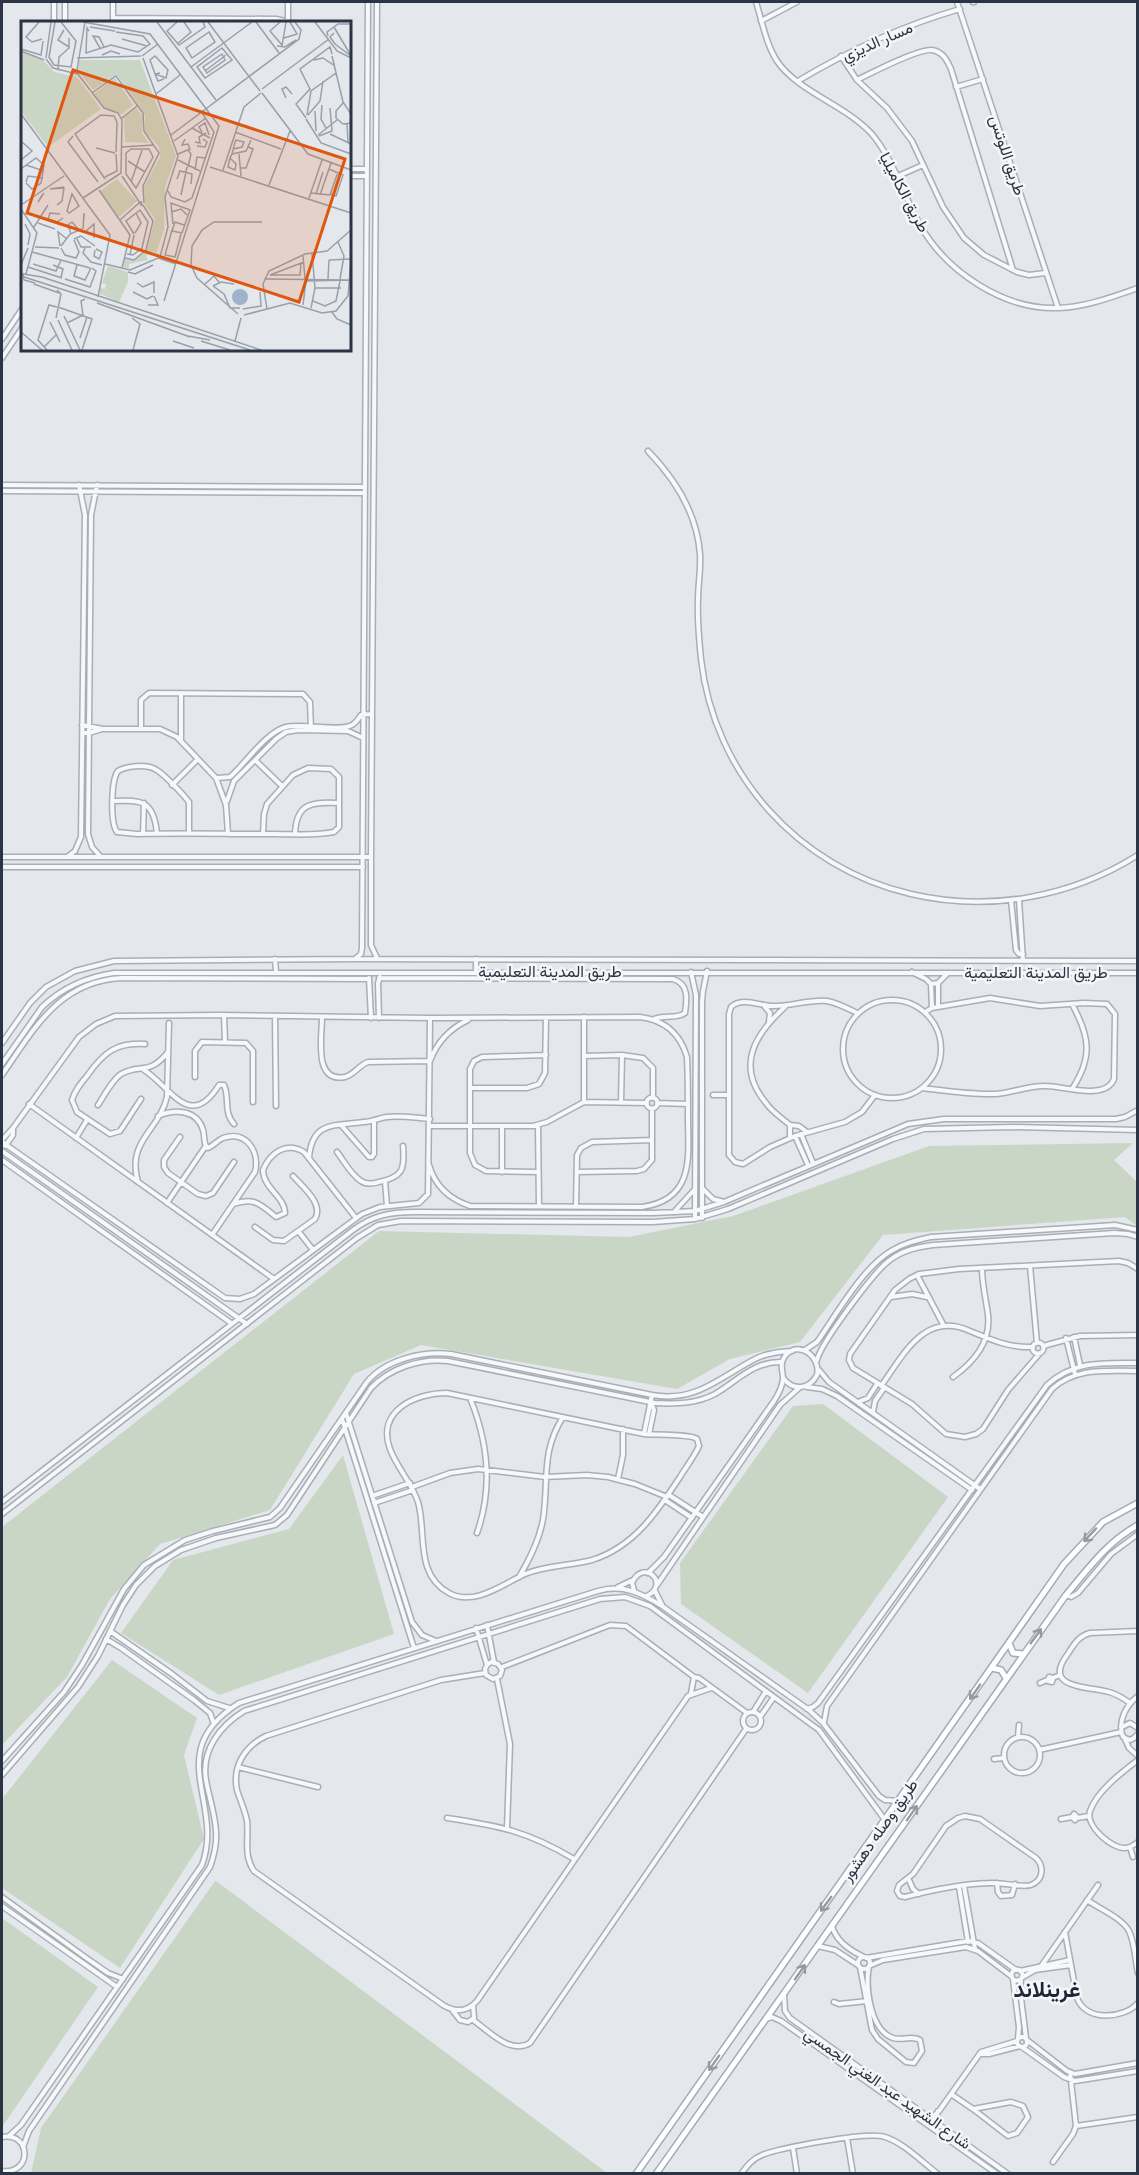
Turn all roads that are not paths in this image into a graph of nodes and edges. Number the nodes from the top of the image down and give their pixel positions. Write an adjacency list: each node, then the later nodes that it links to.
1 (54, 2): 12 (street)
2 (65, 2): 13 (street)
3 (113, 2): 11 (street)
4 (288, 2): 16 (street)
5 (368, 2): 25 (street)
6 (377, 2): 38 (street)
7 (756, 2): 17 (street, طريق الكاميليا)
8 (797, 2): 17 (street)
9 (957, 2): 10 (street, طريق اللوتس)
10 (960, 9): 18 (street, مسار الديزي); 19 (street, طريق اللوتس)
11 (113, 20): 14 (street)
12 (54, 21)
13 (65, 21)
14 (229, 21): 15 (street)
15 (284, 21)
16 (288, 21)
17 (761, 21): 21 (street, طريق الكاميليا)
18 (841, 56): 20 (street); 21 (street, مسار الديزي)
19 (982, 79): 22 (street); 30 (street, طريق اللوتس)
20 (857, 80): 22 (street); 23 (street)
21 (798, 81): 27 (street, طريق الكاميليا)
22 (956, 87): 29 (street)
23 (923, 165): 27 (street); 29 (street)
24 (351, 169): 25 (street)
25 (367, 169): 28 (street)
26 (351, 176): 28 (street)
27 (898, 176): 32 (street, طريق الكاميليا)
28 (367, 177): 37 (street)
29 (1013, 270): 30 (street)
30 (1045, 273): 32 (street, طريق اللوتس)
31 (1137, 288): 32 (street, طريق الكاميليا)
32 (1058, 308)
33 (21, 310): 35 (street)
34 (21, 330): 36 (street)
35 (2, 339)
36 (2, 358)
37 (366, 361): 38 (street); 43 (street)
38 (374, 362): 49 (street)
39 (648, 452): 86 (street)
40 (2, 485): 41 (street)
41 (80, 485): 42 (street); 45 (street)
42 (97, 485): 43 (street); 46 (street)
43 (365, 487): 47 (street)
44 (2, 491): 45 (street)
45 (81, 492): 46 (street); 53 (street)
46 (96, 492): 47 (street); 54 (street)
47 (365, 493): 48 (street)
48 (365, 535): 49 (street); 51 (street)
49 (373, 535): 52 (street)
50 (181, 693): 55 (street); 57 (street); 61 (street)
51 (363, 714): 52 (street); 55 (street); 60 (street)
52 (371, 714): 83 (street)
53 (82, 724): 54 (street); 58 (street)
54 (89, 725): 56 (street); 59 (street)
55 (311, 728): 60 (street); 62 (street); 64 (street)
56 (103, 729): 57 (street); 59 (street)
57 (141, 729): 61 (street)
58 (82, 732): 59 (street); 80 (street)
59 (89, 733): 81 (street)
60 (364, 739): 82 (street)
61 (181, 740): 63 (street)
62 (251, 756): 64 (street); 65 (street)
63 (198, 759): 65 (street); 66 (street)
64 (255, 760): 67 (street); 71 (street)
65 (216, 778): 71 (street)
66 (172, 785): 68 (street); 74 (street)
67 (282, 786): 70 (street); 76 (street)
68 (113, 801): 69 (street); 72 (street)
69 (144, 803): 72 (street); 73 (street)
70 (339, 803): 77 (street); 77 (street)
71 (226, 805): 75 (street)
72 (143, 834): 73 (street)
73 (157, 834): 74 (street)
74 (189, 834): 75 (street)
75 (228, 834): 76 (street)
76 (263, 834): 77 (street)
77 (295, 834)
78 (1137, 855): 87 (street)
79 (2, 857): 80 (street)
80 (67, 857): 81 (street)
81 (101, 857): 82 (street)
82 (363, 857): 83 (street); 85 (street)
83 (371, 857): 91 (street)
84 (2, 867): 85 (street)
85 (363, 867): 90 (street)
86 (1011, 900): 87 (street); 88 (street)
87 (1018, 900): 88 (street)
88 (1023, 954): 94 (street)
89 (275, 959): 90 (street, طريق المدينة التعليمية); 99 (street); 130 (street, طريق المدينة التعليمية)
90 (355, 959): 91 (street, طريق المدينة التعليمية)
91 (378, 959): 92 (street, طريق المدينة التعليمية)
92 (476, 959): 93 (street, طريق المدينة التعليمية); 96 (street)
93 (837, 960): 94 (street, طريق المدينة التعليمية); 98 (street)
94 (1023, 961): 95 (street, طريق المدينة التعليمية)
95 (1137, 961)
96 (476, 971): 101 (street, طريق المدينة التعليمية); 102 (street, طريق المدينة التعليمية)
97 (708, 971): 98 (street, طريق المدينة التعليمية); 102 (street, طريق المدينة التعليمية); 200 (street)
98 (837, 971): 103 (street, طريق المدينة التعليمية)
99 (276, 972): 100 (street, طريق المدينة التعليمية); 137 (street, طريق المدينة التعليمية)
100 (366, 972): 101 (street, طريق المدينة التعليمية); 107 (street)
101 (385, 972): 106 (street)
102 (691, 972): 201 (street)
103 (912, 972): 104 (street, طريق المدينة التعليمية); 109 (street)
104 (950, 972): 105 (street, طريق المدينة التعليمية); 108 (street)
105 (1137, 972)
106 (379, 978): 122 (street); 126 (street)
107 (369, 979): 121 (street); 139 (street)
108 (938, 983): 109 (street); 113 (street)
109 (931, 984): 114 (street)
110 (1072, 1004): 113 (street); 143 (street); 143 (street)
111 (787, 1005): 112 (street); 116 (street); 127 (street)
112 (763, 1006): 127 (street); 146 (street)
113 (938, 1007): 114 (street)
114 (932, 1008): 115 (street)
115 (925, 1012): 116 (street); 142 (street)
116 (857, 1013): 147 (street)
117 (224, 1015): 118 (street); 129 (street); 154 (street)
118 (275, 1016): 119 (street); 158 (street)
119 (322, 1017): 121 (street); 136 (street)
120 (584, 1017): 125 (street); 126 (street); 135 (street)
121 (371, 1018): 122 (street)
122 (380, 1018): 123 (street)
123 (429, 1018): 124 (street); 136 (street)
124 (472, 1018): 125 (street); 136 (street)
125 (546, 1018): 133 (street)
126 (653, 1019): 156 (street)
127 (768, 1022): 168 (street)
128 (169, 1023): 132 (street)
129 (225, 1042): 140 (street); 150 (street)
130 (2, 1043)
131 (146, 1044): 163 (street)
132 (168, 1052): 138 (street); 144 (street)
133 (546, 1055): 141 (street); 141 (street)
134 (622, 1055): 135 (street); 148 (street); 152 (street)
135 (584, 1056): 151 (street)
136 (430, 1061): 162 (street)
137 (2, 1064)
138 (144, 1070): 144 (street); 157 (street)
139 (2, 1075)
140 (195, 1077)
141 (470, 1088): 170 (street)
142 (922, 1088): 143 (street); 147 (street)
143 (1072, 1089)
144 (168, 1091): 161 (street); 165 (street)
145 (713, 1095): 146 (street)
146 (729, 1095): 178 (street)
147 (875, 1095): 173 (street)
148 (653, 1098): 153 (street); 155 (street)
149 (141, 1099): 163 (street)
150 (253, 1102)
151 (584, 1102): 152 (street); 167 (street)
152 (621, 1103): 155 (street)
153 (657, 1103): 156 (street); 159 (street)
154 (29, 1104): 177 (street); 180 (street)
155 (647, 1104): 159 (street)
156 (688, 1104): 207 (street)
157 (98, 1105)
158 (276, 1106)
159 (652, 1109): 179 (street)
160 (1137, 1110): 188 (street)
161 (158, 1116): 182 (street); 199 (street)
162 (430, 1119): 164 (street); 169 (street)
163 (87, 1120): 177 (street)
164 (374, 1120): 166 (street); 166 (street)
165 (234, 1124)
166 (340, 1124): 185 (street)
167 (538, 1125): 171 (street); 194 (street)
168 (790, 1125): 173 (street); 178 (street)
169 (430, 1126): 170 (street); 189 (street)
170 (470, 1126): 171 (street); 193 (street)
171 (502, 1126): 193 (street)
172 (1137, 1130): 213 (street)
173 (807, 1132): 174 (street)
174 (801, 1134): 175 (street); 188 (street)
175 (795, 1136): 178 (street); 190 (street)
176 (180, 1137): 198 (street)
177 (76, 1138): 199 (street)
178 (790, 1138)
179 (652, 1140): 195 (street); 195 (street)
180 (3, 1142): 183 (street); 226 (street)
181 (403, 1146): 197 (street)
182 (206, 1147): 191 (street); 198 (street)
183 (2, 1151): 229 (street)
184 (337, 1152): 197 (street)
185 (309, 1158): 192 (street); 212 (street)
186 (2, 1160): 230 (street)
187 (234, 1162): 198 (street)
188 (813, 1163): 190 (street)
189 (429, 1165): 205 (street); 206 (street)
190 (808, 1165): 202 (street)
191 (256, 1169): 192 (street); 204 (street)
192 (263, 1170): 204 (street)
193 (502, 1172): 194 (street)
194 (538, 1172): 206 (street)
195 (577, 1172): 207 (street)
196 (293, 1176): 218 (street)
197 (385, 1181): 205 (street)
198 (181, 1182): 203 (street)
199 (138, 1183): 203 (street)
200 (701, 1186): 202 (street); 208 (street)
201 (696, 1188): 209 (street); 210 (street)
202 (724, 1202): 208 (street)
203 (167, 1203): 219 (street)
204 (233, 1204): 219 (street)
205 (387, 1206): 212 (street)
206 (539, 1206): 207 (street)
207 (576, 1207)
208 (702, 1209): 209 (street); 213 (street)
209 (695, 1211): 210 (street); 214 (street)
210 (674, 1212): 211 (street)
211 (533, 1213): 215 (street); 229 (street)
212 (356, 1218): 221 (street)
213 (702, 1218): 214 (street)
214 (695, 1219): 215 (street)
215 (533, 1222): 231 (street)
216 (255, 1227): 218 (street)
217 (1137, 1230): 240 (street)
218 (299, 1232): 221 (street)
219 (212, 1235): 226 (street)
220 (1137, 1238): 243 (street)
221 (313, 1250): 226 (street)
222 (1030, 1266): 223 (street); 224 (street); 237 (street)
223 (982, 1268): 225 (street); 236 (street)
224 (1137, 1269)
225 (917, 1275): 227 (street); 228 (street)
226 (274, 1279)
227 (928, 1297): 228 (street); 232 (street)
228 (890, 1298): 253 (street)
229 (239, 1318): 230 (street); 231 (street)
230 (231, 1323): 278 (street)
231 (247, 1324): 282 (street)
232 (944, 1326): 236 (street); 253 (street)
233 (1137, 1333): 234 (street)
234 (1074, 1336): 235 (street); 246 (street)
235 (1066, 1338): 238 (street); 247 (street)
236 (986, 1339): 239 (street); 252 (street)
237 (1037, 1342): 238 (street); 239 (street)
238 (1043, 1346): 242 (street)
239 (1033, 1347): 242 (street)
240 (805, 1350): 241 (street); 243 (street)
241 (792, 1351): 244 (street); 256 (street)
242 (1040, 1353): 253 (street)
243 (817, 1360): 248 (street)
244 (782, 1362): 251 (street); 258 (street)
245 (1137, 1363): 246 (street)
246 (1080, 1365): 247 (street)
247 (1072, 1368): 250 (street); 273 (street)
248 (819, 1370): 254 (street); 259 (street)
249 (1137, 1371): 250 (street)
250 (1075, 1374): 274 (street)
251 (783, 1377): 255 (street); 281 (street)
252 (953, 1377)
253 (881, 1386): 259 (street); 261 (street)
254 (806, 1387): 255 (street); 273 (street)
255 (799, 1388): 283 (street)
256 (652, 1395): 258 (street); 260 (street)
257 (470, 1398): 262 (street); 269 (street); 272 (street)
258 (651, 1402): 264 (street); 267 (street); 268 (street)
259 (858, 1402): 261 (street)
260 (346, 1413): 263 (street); 264 (street)
261 (873, 1413): 273 (street)
262 (563, 1417): 266 (street); 270 (street)
263 (342, 1419): 265 (street); 348 (street)
264 (348, 1422): 265 (street); 276 (street)
265 (345, 1428): 302 (street); 309 (street)
266 (623, 1429): 267 (street); 271 (street)
267 (644, 1434): 268 (street)
268 (650, 1434): 277 (street)
269 (487, 1470): 270 (street); 272 (street); 286 (street)
270 (545, 1477): 271 (street); 289 (street)
271 (618, 1479): 277 (street)
272 (412, 1487): 276 (street); 279 (street); 289 (street)
273 (973, 1488): 274 (street); 275 (street); 330 (street)
274 (980, 1489): 275 (street)
275 (977, 1494): 335 (street)
276 (372, 1496): 279 (street)
277 (667, 1497): 281 (street); 284 (street); 289 (street)
278 (2, 1502)
279 (374, 1503): 307 (street)
280 (1137, 1503): 308 (main road, طريق وصله دهشور, one-way to 308)
281 (696, 1513): 283 (street); 284 (street)
282 (2, 1514)
283 (703, 1517): 291 (street)
284 (692, 1518): 288 (street)
285 (1137, 1525): 296 (main road, طريق وصله دهشور)
286 (477, 1533)
287 (1137, 1534): 296 (street)
288 (648, 1572): 290 (street); 291 (street)
289 (518, 1577)
290 (634, 1579): 292 (street); 293 (street)
291 (657, 1585): 294 (street)
292 (616, 1588): 293 (street); 300 (street)
293 (634, 1590): 295 (street)
294 (655, 1591): 297 (street); 299 (street)
295 (642, 1594): 297 (street); 298 (street)
296 (1066, 1595): 310 (main road, طريق وصله دهشور, one-way to 296)
297 (647, 1597): 299 (street)
298 (639, 1601): 304 (street); 322 (street)
299 (662, 1606): 330 (street)
300 (487, 1625): 301 (street); 304 (street)
301 (476, 1628): 306 (street); 307 (street)
302 (110, 1631): 305 (street); 329 (street)
303 (1137, 1631): 316 (street)
304 (489, 1635): 306 (street); 311 (street)
305 (106, 1639): 336 (street); 350 (street)
306 (478, 1639): 312 (street); 421 (street)
307 (436, 1642): 309 (street)
308 (1009, 1643): 310 (main road); 314 (main road, طريق وصله دهشور)
309 (414, 1648): 329 (street)
310 (1023, 1654): 318 (main road, طريق وصله دهشور)
311 (494, 1662): 312 (street); 313 (street)
312 (487, 1665): 315 (street)
313 (502, 1667): 317 (street); 319 (street)
314 (992, 1668): 318 (main road); 352 (main road, طريق وصله دهشور, one-way to 352)
315 (485, 1673): 319 (street); 349 (street)
316 (1060, 1675): 320 (street); 327 (street)
317 (694, 1677): 321 (street); 323 (street)
318 (1006, 1678): 371 (main road, طريق وصله دهشور, one-way to 318)
319 (496, 1679): 357 (street)
320 (1040, 1683)
321 (711, 1688): 323 (street); 332 (street)
322 (766, 1691): 325 (street); 326 (street)
323 (691, 1693): 361 (street)
324 (1137, 1696): 327 (street)
325 (774, 1697): 328 (street); 338 (street)
326 (761, 1700): 328 (street); 331 (street)
327 (1130, 1703): 341 (street)
328 (769, 1705): 333 (street)
329 (230, 1709): 336 (street)
330 (807, 1709): 334 (street)
331 (753, 1712): 332 (street); 333 (street)
332 (747, 1713): 340 (street)
333 (760, 1717): 340 (street)
334 (819, 1719): 335 (street); 338 (street)
335 (823, 1723): 352 (street)
336 (214, 1724): 387 (street)
337 (1018, 1725): 343 (street)
338 (814, 1726): 356 (street)
339 (1137, 1728): 341 (street)
340 (746, 1729): 397 (street)
341 (1122, 1732): 342 (street); 344 (street); 346 (street)
342 (1137, 1734)
343 (1018, 1737): 344 (street); 345 (street)
344 (1040, 1750): 345 (street)
345 (1004, 1758): 347 (street)
346 (1137, 1758): 353 (street)
347 (994, 1759)
348 (2, 1761)
349 (238, 1767): 351 (street); 394 (street)
350 (2, 1775)
351 (318, 1787)
352 (899, 1801): 356 (main road, طريق وصله دهشور)
353 (1089, 1816): 355 (street); 359 (street)
354 (447, 1818): 357 (street)
355 (1061, 1819)
356 (886, 1821): 428 (main road, طريق وصله دهشور, one-way to 428)
357 (507, 1828): 361 (street)
358 (1137, 1842): 359 (street)
359 (1130, 1847): 360 (street)
360 (1133, 1857)
361 (574, 1859): 393 (street)
362 (909, 1879): 364 (street); 367 (street); 367 (street)
363 (997, 1882): 364 (street); 364 (street); 366 (street)
364 (1015, 1884)
365 (1098, 1885): 369 (street)
366 (962, 1886): 367 (street); 373 (street); 374 (street)
367 (919, 1894)
368 (2, 1897): 387 (street)
369 (1087, 1900): 372 (street); 384 (street)
370 (2, 1906): 388 (street)
371 (832, 1926): 375 (main road, طريق وصله دهشور); 378 (street)
372 (1065, 1932): 379 (street); 380 (street)
373 (968, 1941): 374 (street); 376 (street); 378 (street)
374 (975, 1942): 377 (street); 383 (street)
375 (818, 1947): 381 (street); 389 (main road, طريق وصله دهشور, one-way to 375)
376 (969, 1947): 377 (street); 382 (street)
377 (975, 1949): 385 (street)
378 (865, 1958): 381 (street); 382 (street)
379 (1070, 1963): 380 (street); 386 (street); 392 (street)
380 (1042, 1965): 383 (street)
381 (859, 1966): 382 (street); 390 (street)
382 (869, 1966): 390 (street)
383 (1018, 1970): 385 (street); 386 (street)
384 (1137, 1973)
385 (1012, 1977): 386 (street); 401 (street)
386 (1022, 1978): 400 (street)
387 (123, 1979): 388 (street)
388 (117, 1987): 418 (street)
389 (784, 1994): 395 (street); 396 (main road, طريق وصله دهشور)
390 (868, 2001): 391 (street); 399 (street); 402 (street)
391 (834, 2002)
392 (1137, 2002)
393 (473, 2005): 394 (street); 397 (street)
394 (452, 2010): 397 (street)
395 (786, 2015): 398 (street); 404 (street, شارع الشهيد عبد الغني الجمسي)
396 (766, 2019): 398 (street, شارع الشهيد عبد الغني الجمسي); 429 (main road, طريق وصله دهشور)
397 (472, 2020)
398 (781, 2021): 407 (street, شارع الشهيد عبد الغني الجمسي)
399 (893, 2038): 402 (street); 402 (street)
400 (1027, 2039): 401 (street); 401 (street); 406 (street)
401 (1019, 2043): 408 (street); 409 (street)
402 (888, 2048)
403 (1137, 2063): 406 (street)
404 (861, 2069): 407 (street); 413 (street, شارع الشهيد عبد الغني الجمسي)
405 (1137, 2071): 408 (street)
406 (1070, 2072): 408 (street)
407 (857, 2075): 415 (street, شارع الشهيد عبد الغني الجمسي)
408 (1071, 2080): 416 (street)
409 (951, 2094): 410 (street); 411 (street)
410 (973, 2109): 410 (street)
411 (939, 2111): 413 (street); 414 (street)
412 (1137, 2117): 416 (street)
413 (929, 2118): 414 (street, شارع الشهيد عبد الغني الجمسي); 415 (street)
414 (935, 2122): 417 (street); 425 (street, شارع الشهيد عبد الغني الجمسي)
415 (926, 2123): 417 (street, شارع الشهيد عبد الغني الجمسي)
416 (1076, 2126): 423 (street)
417 (931, 2127): 434 (street, شارع الشهيد عبد الغني الجمسي)
418 (9, 2136): 419 (street); 421 (street)
419 (2, 2137)
420 (847, 2138): 422 (street); 432 (street); 433 (street)
421 (23, 2146): 424 (street)
422 (793, 2148): 430 (street); 431 (street)
423 (1053, 2162)
424 (20, 2166): 426 (street); 427 (street)
425 (1001, 2169): 434 (street); 435 (street, شارع الشهيد عبد الغني الجمسي)
426 (2, 2172)
427 (19, 2174)
428 (636, 2174)
429 (656, 2174)
430 (741, 2174)
431 (798, 2174)
432 (852, 2174)
433 (938, 2174)
434 (997, 2174)
435 (1008, 2174)

